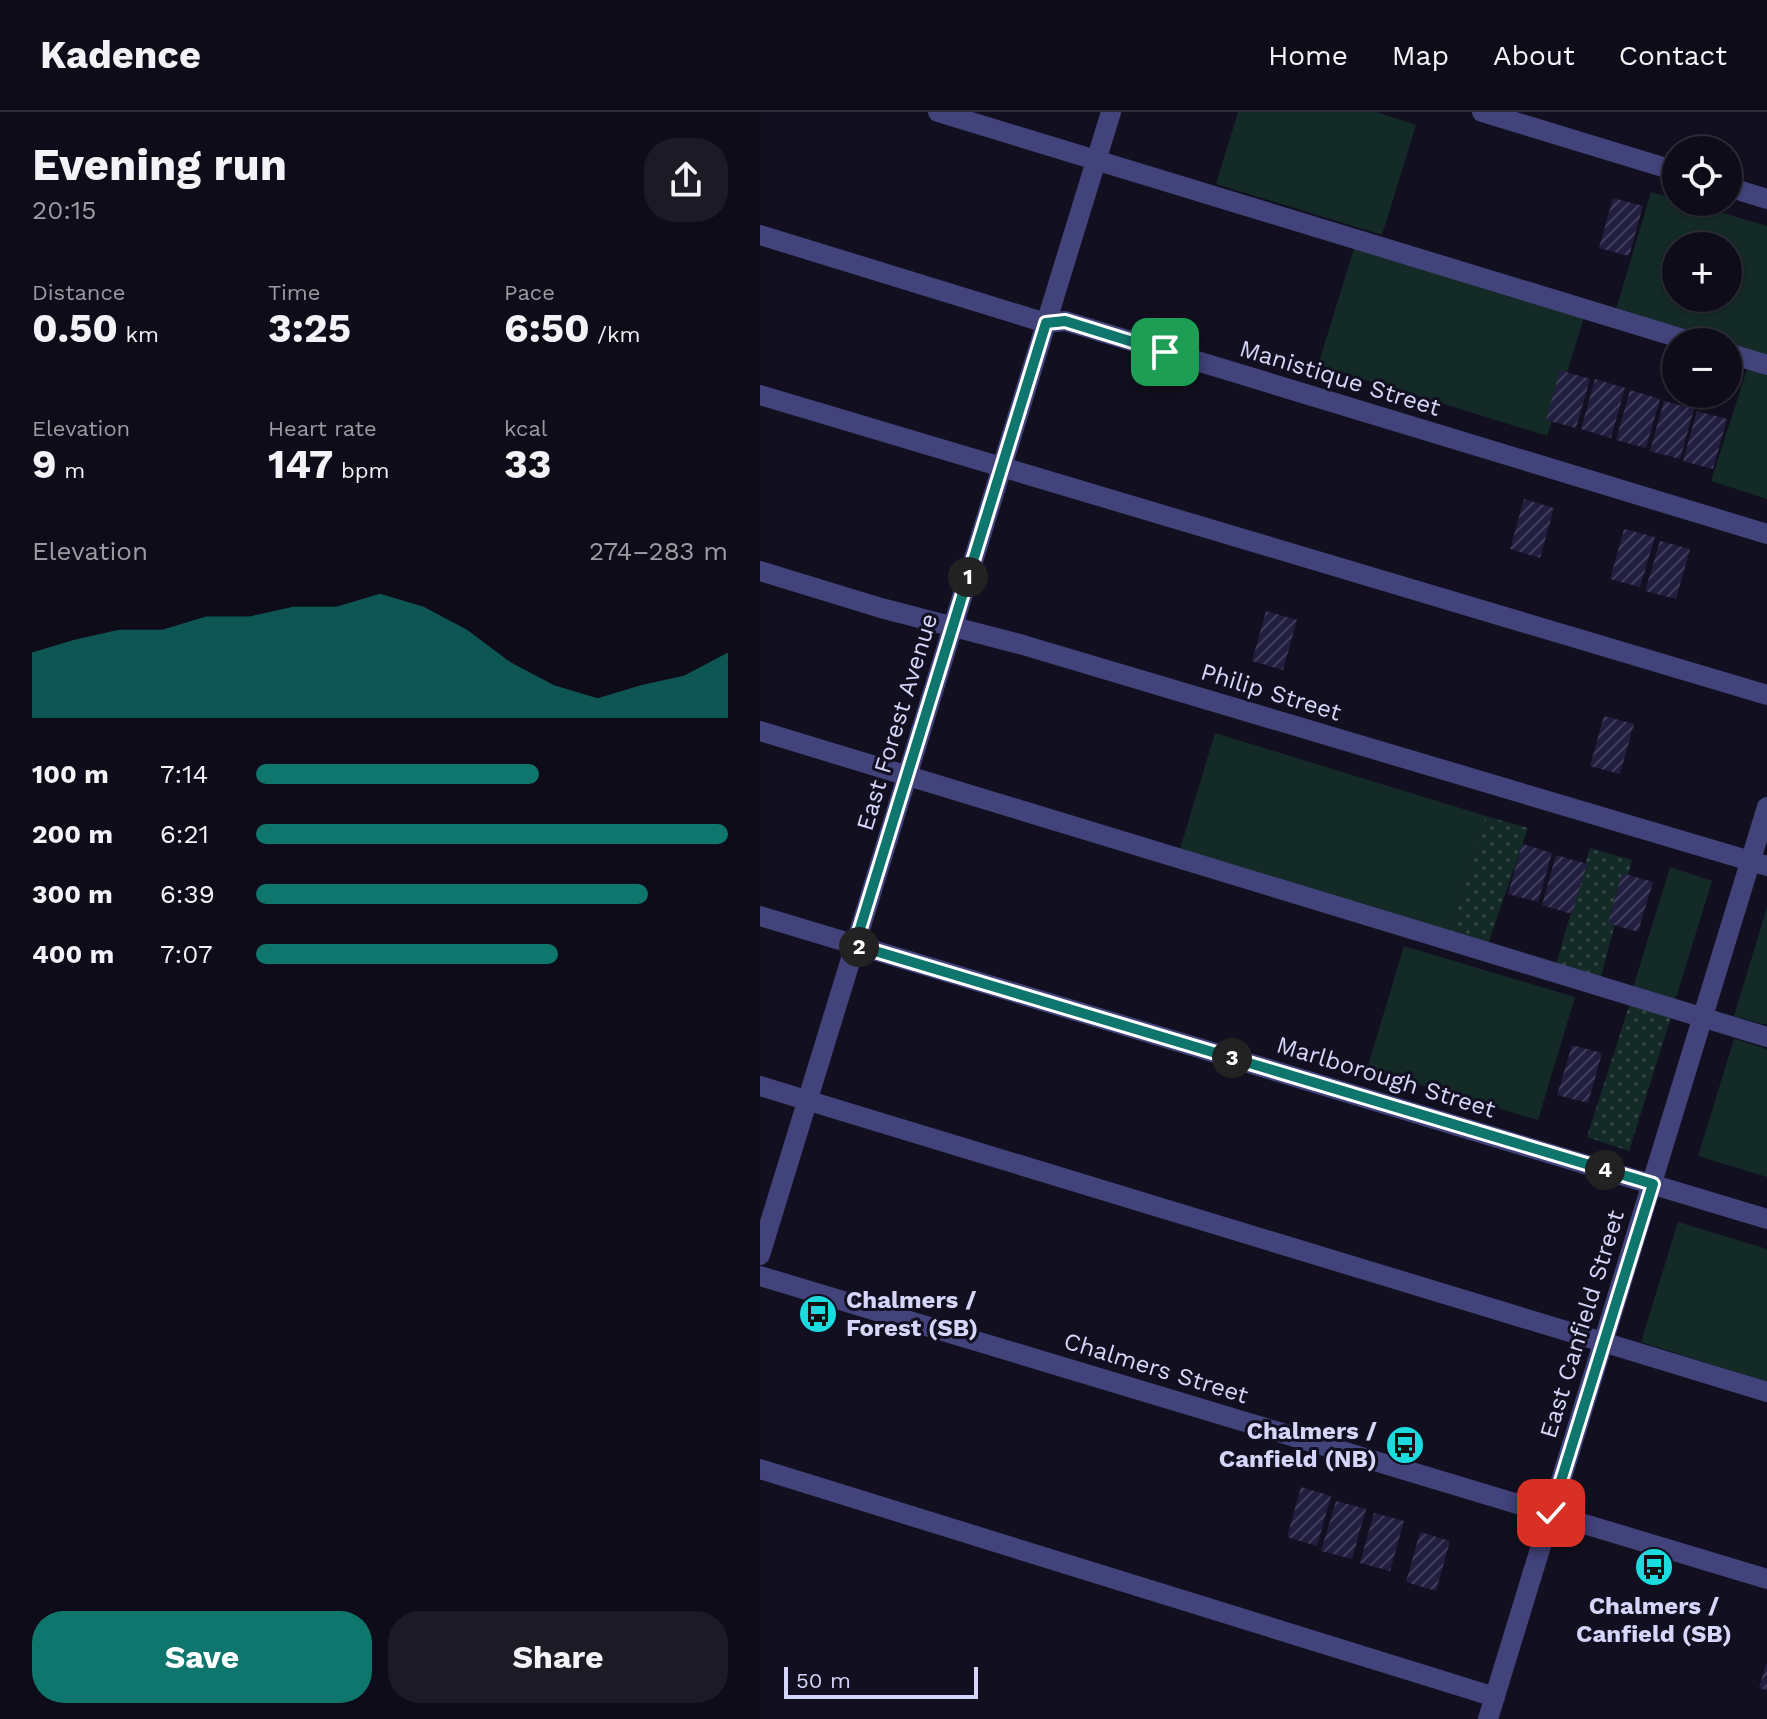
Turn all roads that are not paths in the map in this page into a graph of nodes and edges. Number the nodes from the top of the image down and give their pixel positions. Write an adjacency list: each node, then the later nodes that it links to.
1 (938, 112): 4 (street)
2 (1111, 112): 4 (street, East Forest Avenue)
3 (1482, 112): 5 (street)
4 (1096, 160): 9 (street, East Forest Avenue); 10 (street)
5 (1662, 167)
6 (1742, 191): 7 (street)
7 (1767, 199)
8 (760, 235): 9 (street, Manistique Street)
9 (1046, 323): 14 (street, East Forest Avenue); 15 (street, Manistique Street)
10 (1662, 333)
11 (1742, 357): 12 (street)
12 (1767, 365)
13 (760, 395): 14 (street)
14 (1002, 467): 17 (street, East Forest Avenue); 18 (street)
15 (1767, 534)
16 (760, 571): 17 (street, Philip Street)
17 (953, 627): 20 (street, East Forest Avenue); 22 (street, Philip Street)
18 (1767, 695)
19 (760, 731): 20 (street)
20 (908, 775): 24 (street, East Forest Avenue); 25 (street)
21 (1767, 807): 22 (street, East Canfield Street)
22 (1759, 863): 25 (street, East Canfield Street)
23 (760, 916): 24 (street, Marlborough Street)
24 (855, 945): 28 (street, East Forest Avenue); 29 (street, Marlborough Street)
25 (1704, 1016): 26 (street); 29 (street, East Canfield Street)
26 (1767, 1037)
27 (760, 1086): 28 (street)
28 (808, 1101): 31 (street, East Forest Avenue); 33 (street)
29 (1653, 1184): 30 (street, Marlborough Street); 33 (street, East Canfield Street)
30 (1767, 1219)
31 (760, 1255)
32 (760, 1276): 36 (street, Chalmers Street)
33 (1604, 1342): 34 (street); 36 (street, East Canfield Street)
34 (1767, 1392)
35 (760, 1469): 38 (street)
36 (1551, 1513): 37 (street, Chalmers Street); 38 (street, East Canfield Street)
37 (1767, 1579)
38 (1495, 1697): 39 (street, East Canfield Street)
39 (1488, 1719)

